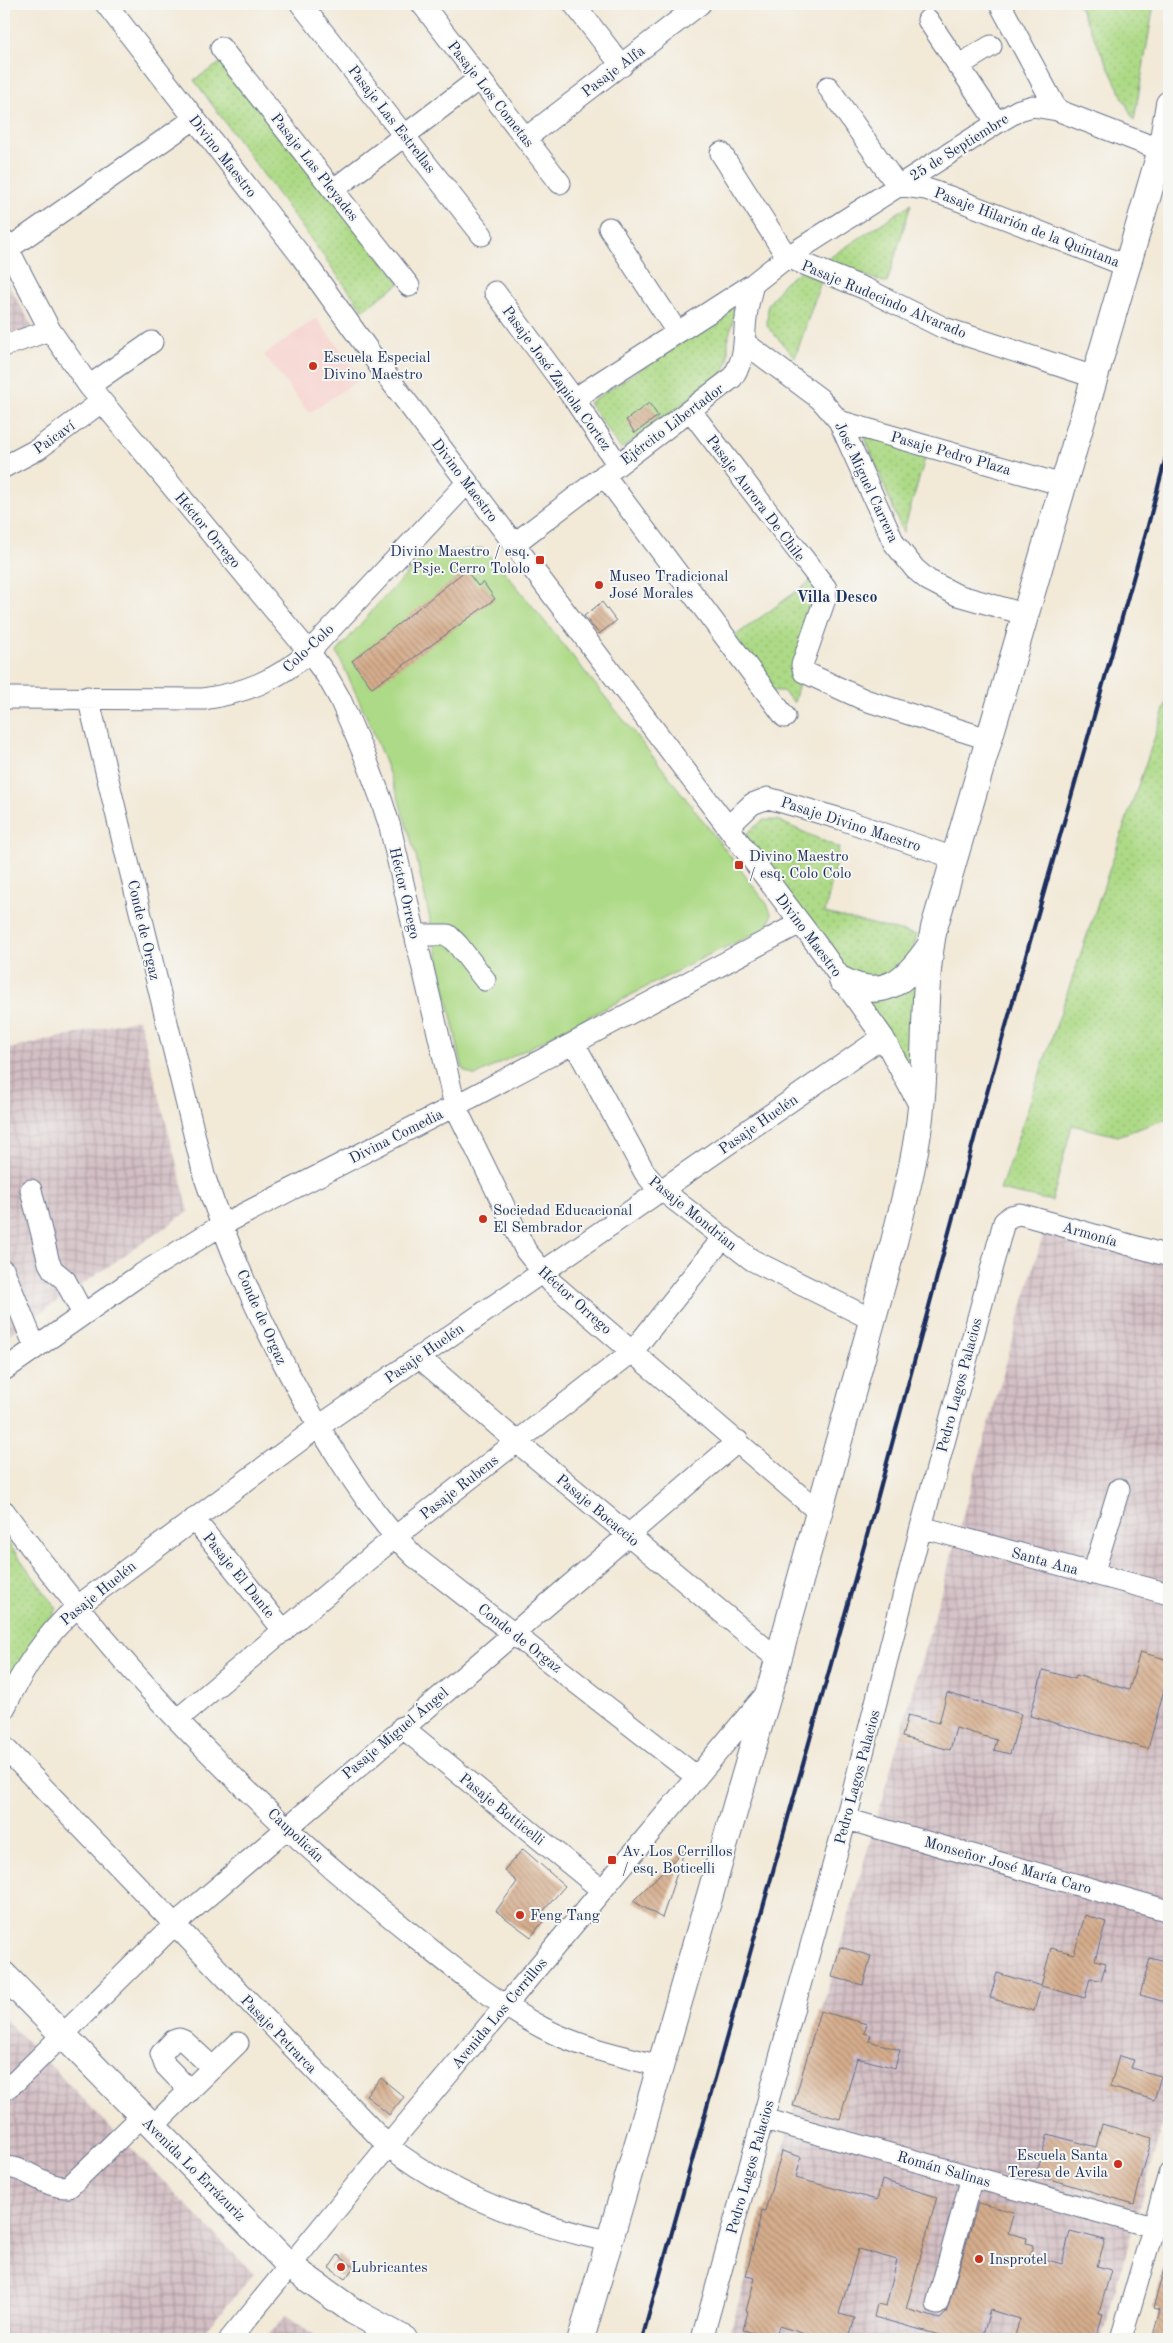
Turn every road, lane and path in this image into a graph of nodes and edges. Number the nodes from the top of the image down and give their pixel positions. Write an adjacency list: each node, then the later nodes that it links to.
1 (106, 4): 16 (street, Divino Maestro)
2 (301, 4): 18 (street, Pasaje Las Estrellas)
3 (422, 4): 12 (street, Pasaje Los Cometas)
4 (574, 4): 10 (street)
5 (700, 4): 10 (street, Pasaje Alfa)
6 (1000, 4): 15 (street)
7 (928, 20): 11 (street)
8 (991, 46): 11 (street)
9 (221, 48): 24 (street, Pasaje Las Pleyades)
10 (622, 66): 19 (street, Pasaje Alfa)
11 (958, 66): 17 (street)
12 (480, 78): 18 (street); 19 (street, Pasaje Los Cometas)
13 (828, 87): 23 (street)
14 (1169, 104): 20 (main road)
15 (1057, 110): 17 (street, 25 de Septiembre); 20 (street, 25 de Septiembre)
16 (194, 119): 27 (street); 45 (street, Divino Maestro)
17 (997, 123): 23 (street, 25 de Septiembre)
18 (405, 135): 24 (street); 26 (street, Pasaje Las Estrellas)
19 (526, 138): 22 (street, Pasaje Los Cometas)
20 (1161, 150): 29 (main road)
21 (721, 153): 28 (street)
22 (560, 183)
23 (897, 186): 28 (street, 25 de Septiembre); 29 (street, Pasaje Hilarión de la Quintana)
24 (333, 190): 31 (street, Pasaje Las Pleyades)
25 (609, 228): 34 (street)
26 (482, 234)
27 (6, 245): 33 (street, Héctor Orrego)
28 (780, 263): 30 (street); 38 (street, Pasaje Rudecindo Alvarado)
29 (1127, 266): 38 (main road)
30 (753, 284): 34 (street); 36 (street, Ejército Libertador)
31 (408, 286)
32 (494, 292): 40 (street, Pasaje José Zapiola Cortez)
33 (50, 330): 37 (street); 39 (street, Héctor Orrego)
34 (677, 332): 40 (street)
35 (152, 342): 39 (street, Paicaví)
36 (745, 343): 41 (street, Ejército Libertador); 42 (street, José Miguel Carrera)
37 (4, 346)
38 (1094, 377): 46 (main road)
39 (95, 394): 43 (street, Paicaví); 49 (street, Héctor Orrego)
40 (574, 399): 44 (street, Pasaje José Zapiola Cortez)
41 (690, 410): 44 (street, Ejército Libertador); 53 (street, Pasaje Aurora De Chile)
42 (839, 421): 46 (street, Pasaje Pedro Plaza); 48 (street, José Miguel Carrera)
43 (4, 467)
44 (611, 470): 47 (street, Ejército Libertador); 52 (street, Pasaje José Zapiola Cortez)
45 (467, 483): 47 (street, Divino Maestro); 49 (street, Colo-Colo)
46 (1063, 485): 48 (main road)
47 (514, 544): 54 (street, Divino Maestro)
48 (1024, 614): 53 (main road)
49 (309, 652): 50 (street, Colo-Colo); 57 (street, Héctor Orrego)
50 (88, 697): 51 (street, Colo-Colo); 68 (street, Conde de Orgaz)
51 (4, 698)
52 (785, 717)
53 (988, 739): 55 (main road)
54 (728, 827): 55 (street, Pasaje Divino Maestro); 56 (street, Divino Maestro)
55 (954, 858): 58 (main road)
56 (800, 923): 60 (street, Divino Maestro); 62 (street, Divina Comedia)
57 (415, 935): 59 (street); 63 (street, Héctor Orrego)
58 (930, 945): 60 (main road); 64 (main road)
59 (486, 980)
60 (842, 980): 61 (street, Divino Maestro)
61 (883, 1037): 64 (street, Divino Maestro); 66 (street, Pasaje Huelén)
62 (574, 1043): 63 (street, Divina Comedia); 66 (street, Pasaje Mondrian)
63 (455, 1106): 68 (street, Divina Comedia); 72 (street, Héctor Orrego)
64 (921, 1108): 74 (main road)
65 (31, 1190): 73 (street)
66 (662, 1190): 69 (street, Pasaje Mondrian); 72 (street, Pasaje Huelén)
67 (1011, 1216): 70 (street, Armonía); 86 (street, Pedro Lagos Palacios)
68 (222, 1225): 73 (street, Divina Comedia); 79 (street, Conde de Orgaz)
69 (722, 1239): 74 (street, Pasaje Mondrian); 76 (street, Pasaje Rubens)
70 (1169, 1256)
71 (4, 1271): 75 (street)
72 (542, 1273): 76 (street, Héctor Orrego); 77 (street, Pasaje Huelén)
73 (83, 1314): 75 (street, Divina Comedia)
74 (873, 1320): 84 (main road)
75 (36, 1348): 78 (street, Divina Comedia)
76 (633, 1351): 80 (street, Héctor Orrego); 81 (street, Pasaje Rubens)
77 (419, 1357): 79 (street, Pasaje Huelén); 81 (street, Pasaje Bocaccio)
78 (4, 1370)
79 (318, 1427): 85 (street, Pasaje Huelén); 88 (street, Conde de Orgaz)
80 (738, 1441): 84 (street, Héctor Orrego); 87 (street, Pasaje Miguel Ángel)
81 (517, 1442): 87 (street, Pasaje Bocaccio); 88 (street, Pasaje Rubens)
82 (1119, 1489): 89 (street)
83 (4, 1511): 91 (street, Caupolicán)
84 (820, 1513): 94 (main road)
85 (194, 1519): 91 (street, Pasaje Huelén); 92 (street, Pasaje El Dante)
86 (921, 1527): 89 (street, Santa Ana); 101 (street, Pedro Lagos Palacios)
87 (629, 1535): 93 (street, Pasaje Miguel Ángel); 94 (street, Pasaje Bocaccio)
88 (395, 1537): 92 (street, Pasaje Rubens); 93 (street, Conde de Orgaz)
89 (1093, 1574): 90 (street, Santa Ana)
90 (1169, 1594)
91 (78, 1606): 96 (street, Pasaje Huelén); 97 (street, Caupolicán)
92 (284, 1631): 97 (street, Pasaje Rubens)
93 (514, 1633): 98 (street, Pasaje Miguel Ángel); 100 (street, Conde de Orgaz)
94 (778, 1660): 95 (main road)
95 (770, 1689): 100 (street, Avenida Los Cerrillos); 110 (main road)
96 (4, 1709)
97 (178, 1719): 102 (street, Caupolicán)
98 (402, 1727): 102 (street, Pasaje Miguel Ángel); 103 (street, Pasaje Botticelli)
99 (4, 1748): 105 (street, Pasaje Petrarca)
100 (697, 1778): 103 (street, Avenida Los Cerrillos)
101 (846, 1819): 104 (street, Monseñor José María Caro); 114 (street, Pedro Lagos Palacios)
102 (286, 1826): 105 (street, Pasaje Miguel Ángel); 107 (street, Caupolicán)
103 (602, 1890): 107 (street, Avenida Los Cerrillos)
104 (1169, 1911)
105 (174, 1925): 108 (street, Pasaje Miguel Ángel); 116 (street, Pasaje Petrarca)
106 (4, 1975): 108 (main road, Avenida Lo Errázuriz)
107 (506, 2005): 110 (street, Caupolicán); 116 (street, Avenida Los Cerrillos)
108 (62, 2034): 112 (street, Pasaje Miguel Ángel); 115 (main road, Avenida Lo Errázuriz)
109 (238, 2044): 111 (street)
110 (660, 2066): 121 (main road)
111 (213, 2068): 113 (street); 113 (street)
112 (4, 2090)
113 (190, 2091): 115 (street)
114 (764, 2119): 119 (street, Román Salinas); 127 (street, Pedro Lagos Palacios)
115 (147, 2121): 117 (street); 122 (main road, Avenida Lo Errázuriz)
116 (388, 2146): 121 (street, Pasaje Petrarca); 122 (street, Avenida Los Cerrillos)
117 (4, 2167)
118 (1169, 2174): 120 (street)
119 (972, 2177): 120 (street, Román Salinas); 123 (street)
120 (1153, 2227): 128 (street)
121 (608, 2241): 126 (main road)
122 (290, 2266): 124 (street, Avenida Los Cerrillos); 125 (main road, Avenida Lo Errázuriz)
123 (937, 2304)
124 (230, 2339)
125 (404, 2339)
126 (581, 2339)
127 (702, 2339)
128 (1121, 2339)

